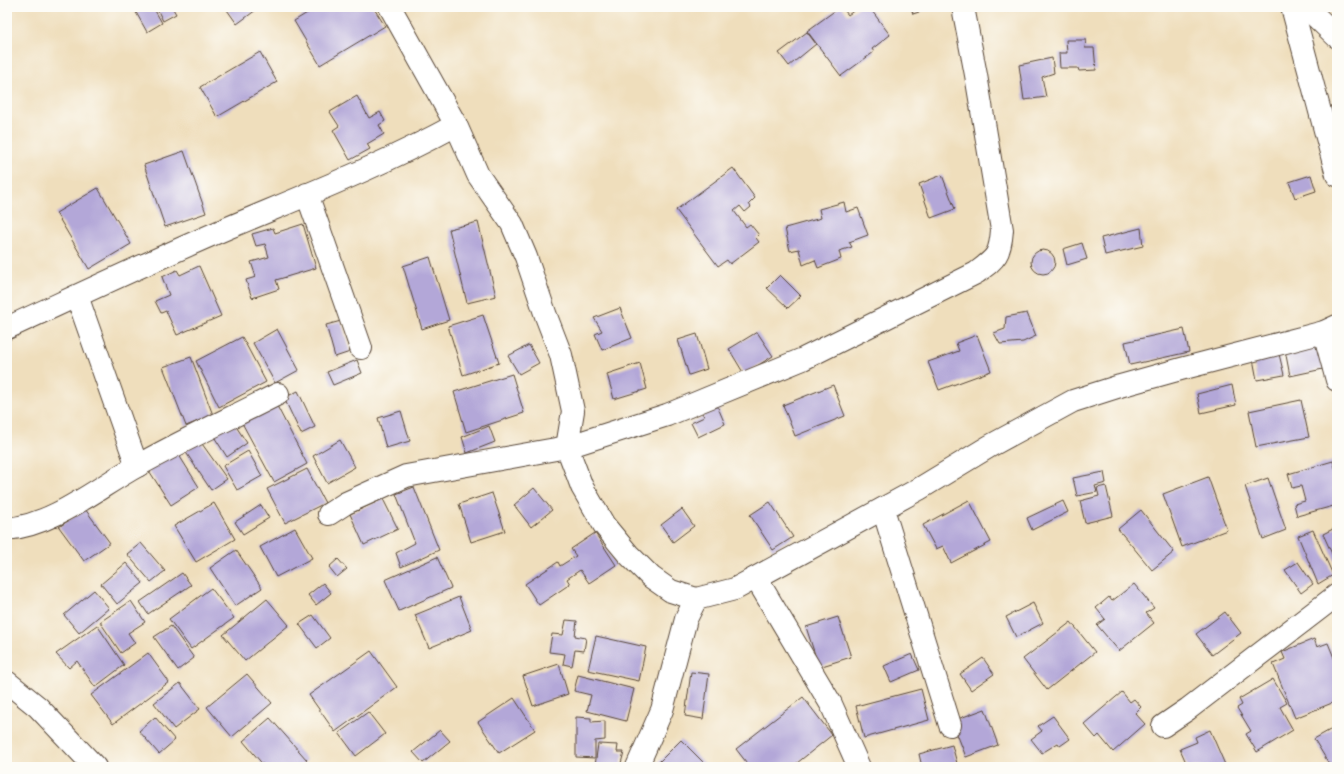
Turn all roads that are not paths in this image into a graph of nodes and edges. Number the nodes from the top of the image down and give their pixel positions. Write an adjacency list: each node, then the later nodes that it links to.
1 (390, 7): 6 (street)
2 (963, 7): 15 (street)
3 (1292, 7): 7 (street)
4 (1306, 7): 5 (street)
5 (1337, 37)
6 (456, 125): 8 (street); 15 (street)
7 (1337, 175)
8 (308, 194): 9 (street); 12 (street)
9 (77, 296): 10 (street); 16 (street)
10 (7, 328)
11 (1331, 329): 13 (street); 17 (street)
12 (361, 348)
13 (1337, 380)
14 (278, 394): 16 (street)
15 (567, 447): 18 (street); 22 (street)
16 (138, 466): 19 (street)
17 (883, 509): 20 (street); 24 (street)
18 (329, 514)
19 (7, 528)
20 (756, 578): 22 (street); 28 (street)
21 (1337, 595): 25 (street)
22 (696, 599): 27 (street)
23 (7, 682): 26 (street)
24 (950, 725)
25 (1163, 726)
26 (95, 767)
27 (637, 767)
28 (859, 767)

